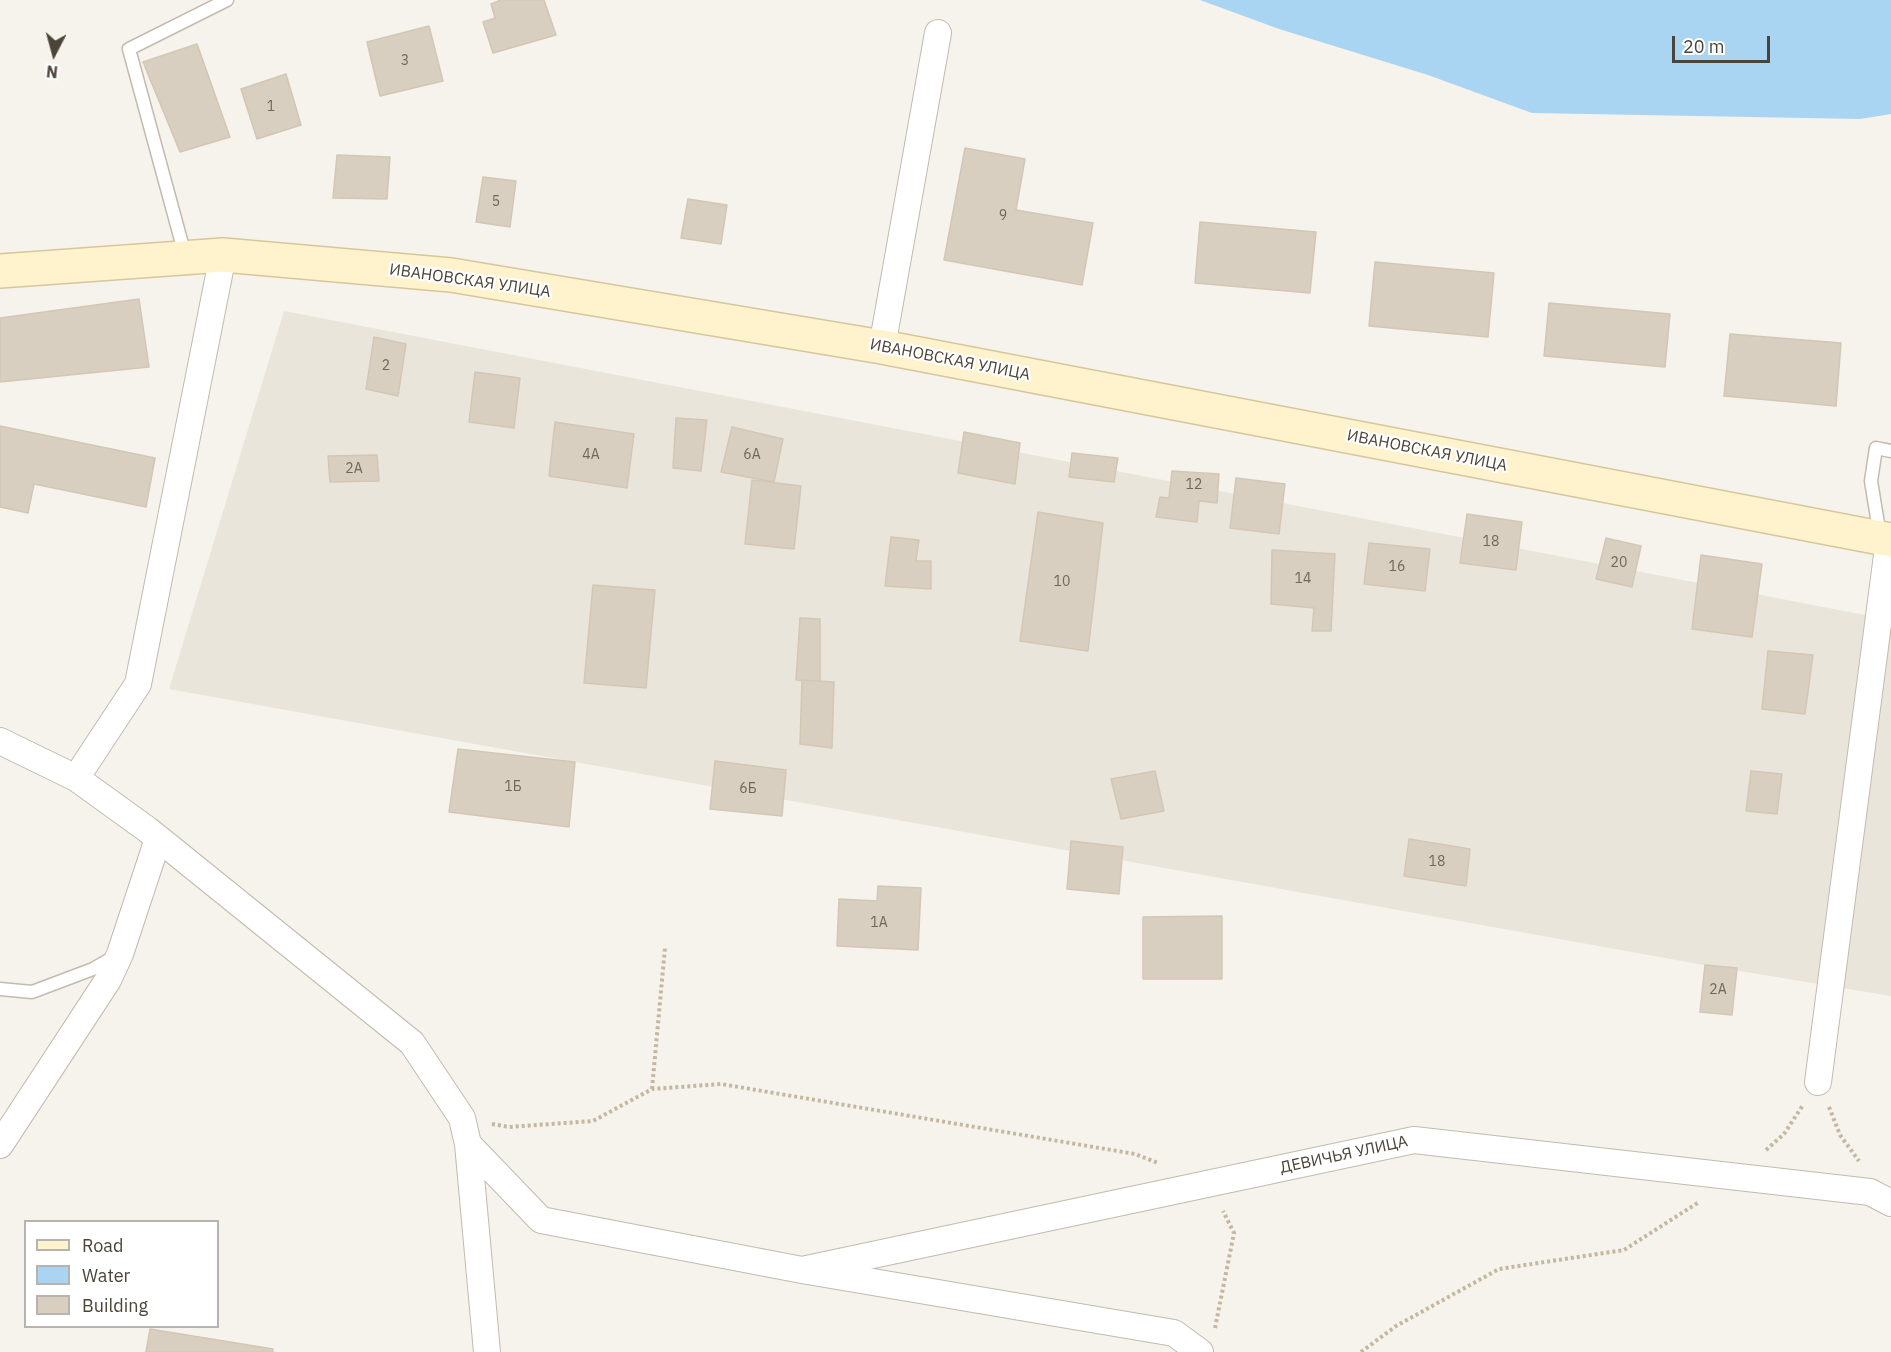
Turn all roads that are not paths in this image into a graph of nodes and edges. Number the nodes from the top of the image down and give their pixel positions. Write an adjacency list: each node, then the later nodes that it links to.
1 (227, 0): 4 (lane)
2 (938, 33): 6 (street)
3 (223, 255): 4 (main road, ИВАНОВСКАЯ УЛИЦА); 6 (main road, ИВАНОВСКАЯ УЛИЦА); 10 (street)
4 (185, 256): 5 (main road, ИВАНОВСКАЯ УЛИЦА)
5 (0, 271)
6 (882, 347): 8 (main road, ИВАНОВСКАЯ УЛИЦА)
7 (1891, 451): 8 (lane)
8 (1887, 539): 14 (street)
9 (0, 741): 10 (street)
10 (76, 778): 11 (street)
11 (158, 839): 12 (street); 15 (street)
12 (120, 954): 13 (lane); 16 (street)
13 (0, 989)
14 (1818, 1082)
15 (468, 1144): 18 (street); 19 (street)
16 (0, 1145)
17 (1890, 1202): 18 (street, ДЕВИЧЬЯ УЛИЦА)
18 (802, 1270): 20 (street)
19 (486, 1352)
20 (1200, 1352)

